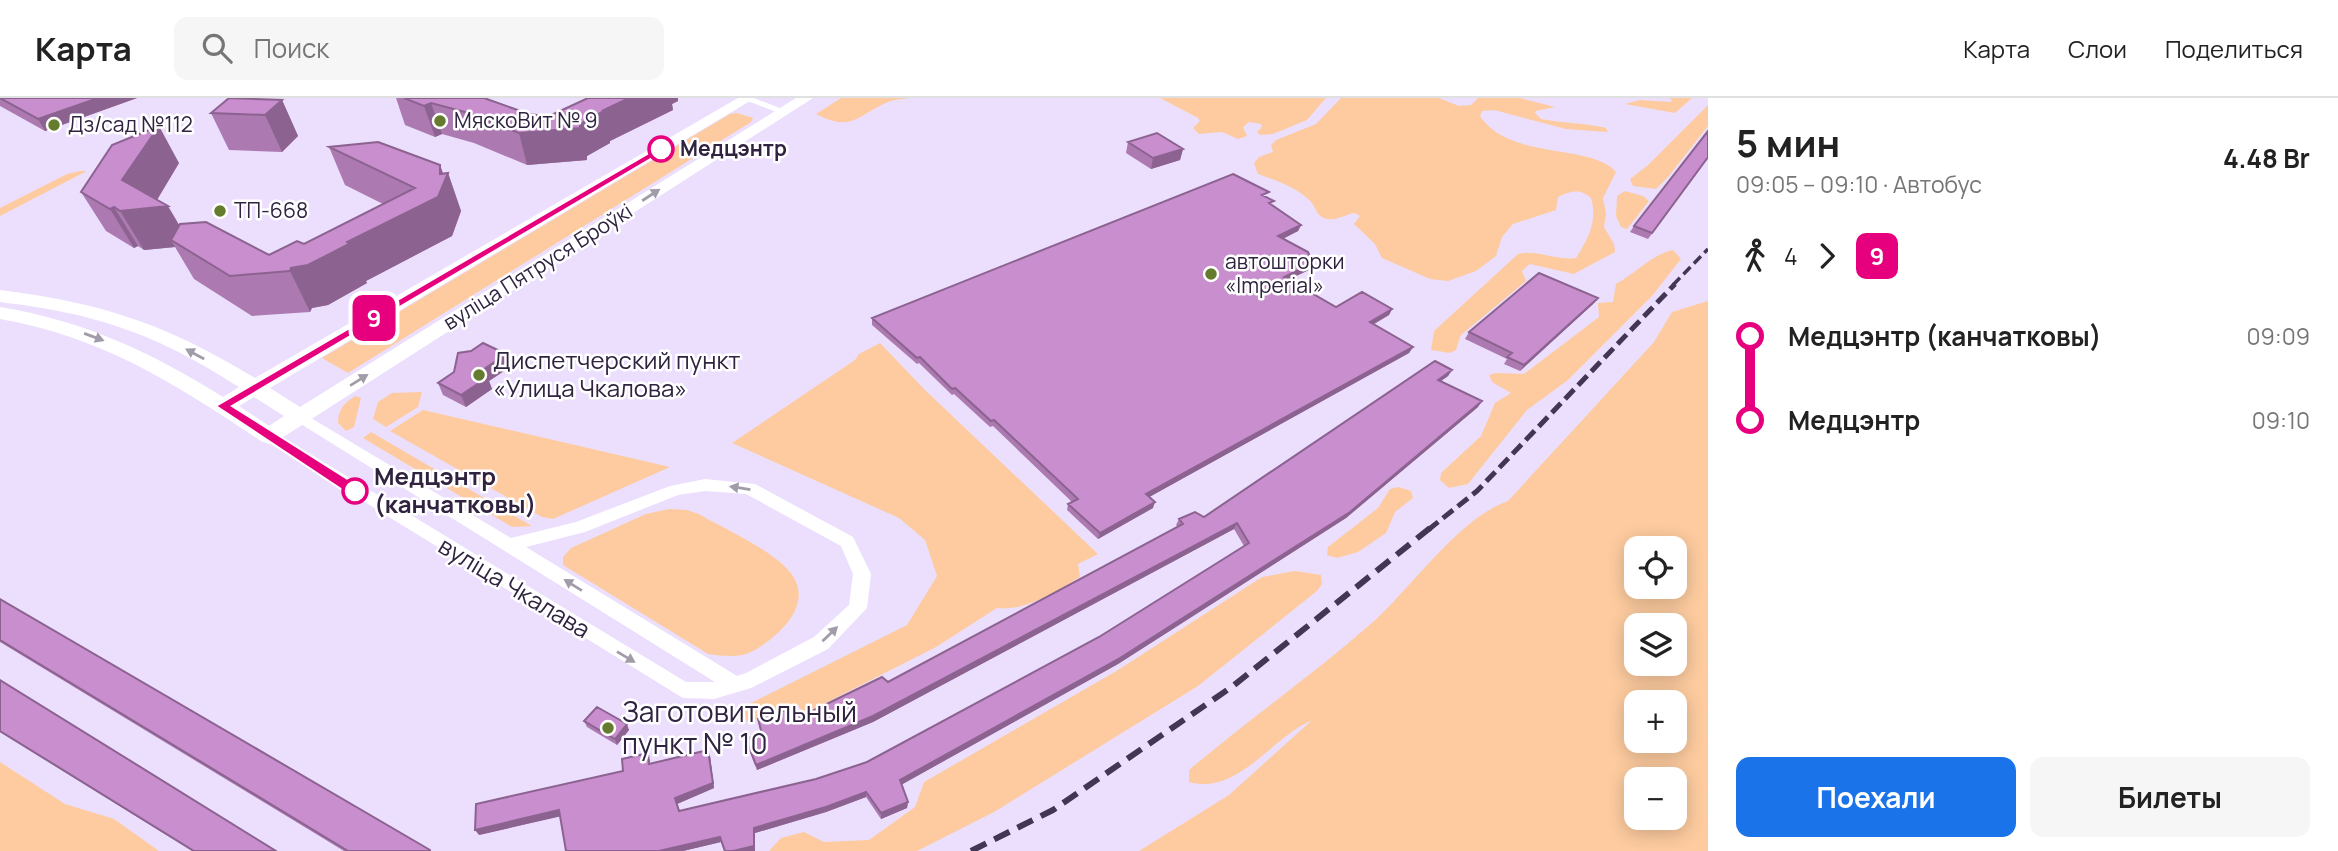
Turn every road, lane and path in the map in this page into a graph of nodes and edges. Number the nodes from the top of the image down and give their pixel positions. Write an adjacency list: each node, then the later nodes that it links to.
1 (747, 98): 3 (street); 6 (main road, вуліца Пятруся Броўкі)
2 (806, 98): 3 (main road, вуліца Пятруся Броўкі)
3 (785, 112): 8 (main road, вуліца Пятруся Броўкі, one-way to 3)
4 (0, 296): 6 (main road, вуліца Чкалава, one-way to 4)
5 (0, 313): 7 (main road, вуліца Чкалава, one-way to 7)
6 (254, 387): 7 (main road, вуліца Пятруся Броўкі); 8 (main road, вуліца Чкалава)
7 (223, 406): 9 (main road, вуліца Чкалава)
8 (301, 417): 9 (main road, вуліца Пятруся Броўкі); 10 (street, вуліца Чкалава)
9 (269, 436): 11 (street, вуліца Чкалава, one-way to 11)
10 (509, 545): 11 (street, вуліца Чкалава, one-way to 10); 11 (street, вуліца Чкалава, one-way to 10)
11 (735, 685)

